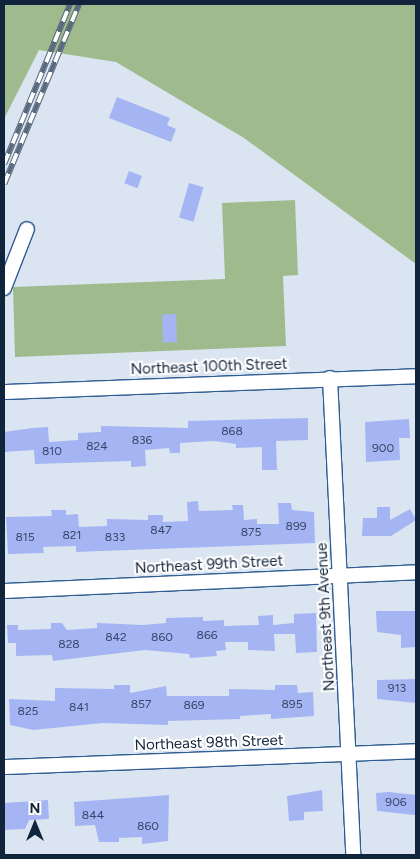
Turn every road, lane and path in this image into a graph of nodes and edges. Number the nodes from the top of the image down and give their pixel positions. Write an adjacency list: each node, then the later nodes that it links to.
1 (27, 229): 2 (street)
2 (4, 288)
3 (416, 376): 4 (street, Northeast 100th Street)
4 (330, 378): 5 (street, Northeast 100th Street); 7 (street, Northeast 9th Avenue)
5 (4, 392)
6 (416, 572): 7 (street, Northeast 99th Street)
7 (341, 575): 8 (street, Northeast 99th Street); 10 (street, Northeast 9th Avenue)
8 (4, 591)
9 (416, 751): 10 (street, Northeast 98th Street)
10 (349, 754): 11 (street, Northeast 98th Street); 12 (street, Northeast 9th Avenue)
11 (4, 767)
12 (353, 855)

